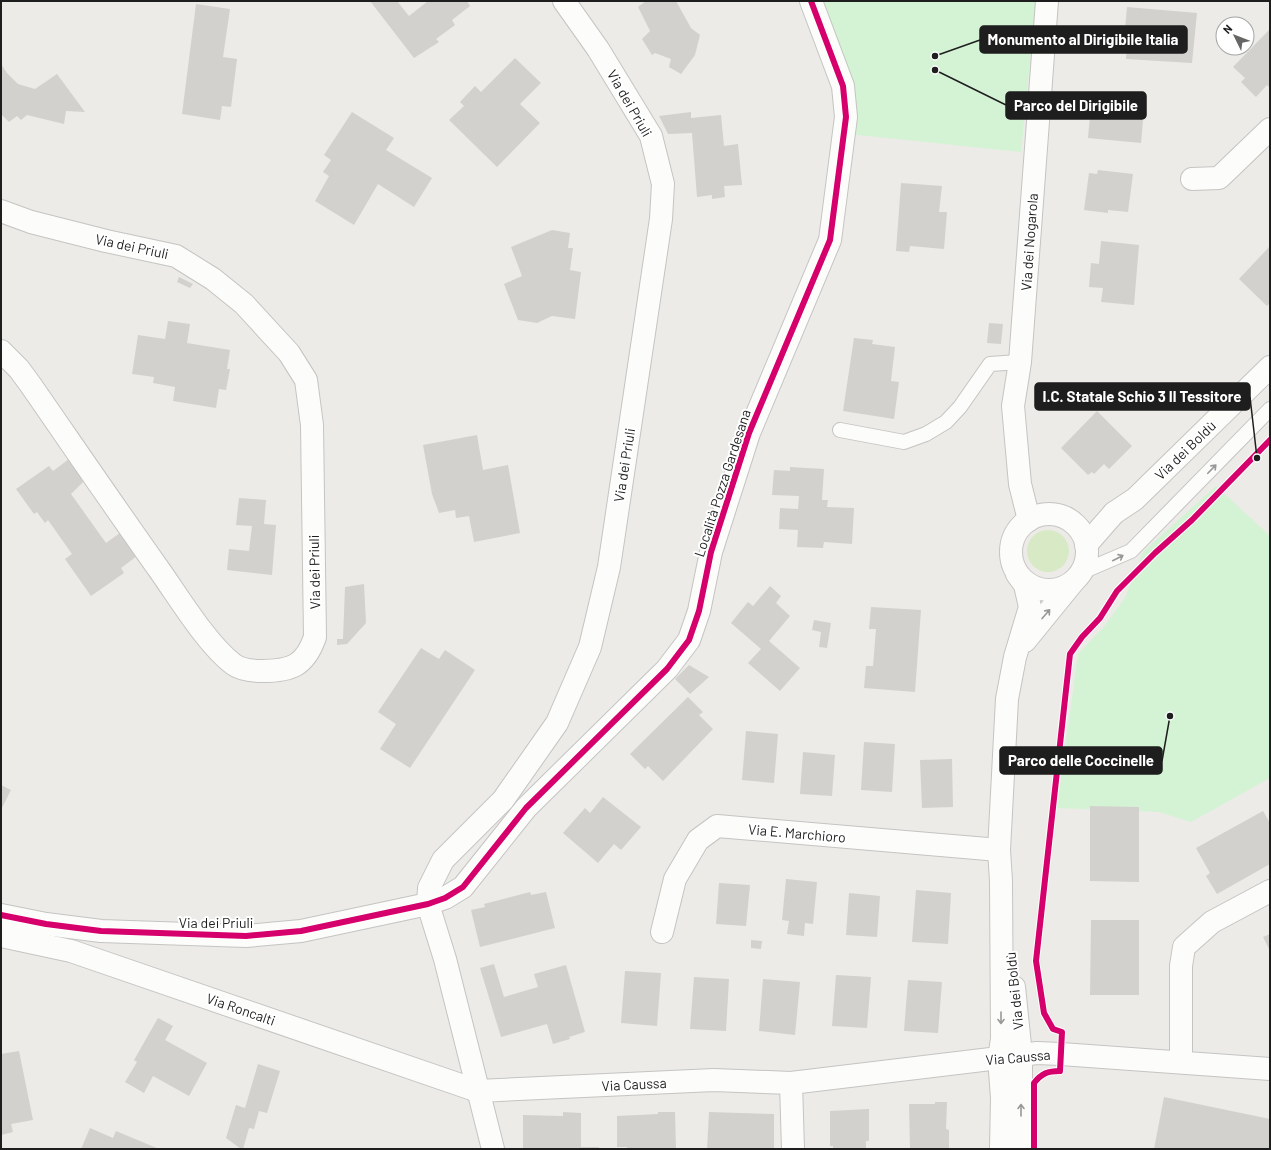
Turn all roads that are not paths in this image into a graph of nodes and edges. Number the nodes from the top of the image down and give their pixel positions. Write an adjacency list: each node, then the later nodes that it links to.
1 (564, 1): 24 (street, Via dei Priuli)
2 (811, 1): 24 (street, Località Pozza Gardesana)
3 (1047, 1): 8 (street, Via dei Nogarola)
4 (1270, 129): 5 (street)
5 (1192, 179)
6 (1, 211): 7 (street, Via dei Priuli)
7 (1, 351)
8 (1020, 362): 11 (lane); 12 (street, Via dei Nogarola)
9 (1270, 367): 13 (street, Via dei Boldù)
10 (1270, 409): 19 (lane, one-way to 10)
11 (840, 430)
12 (1020, 484): 14 (street); 15 (street, Via dei Nogarola)
13 (1114, 513): 16 (street, Via dei Boldù); 17 (street, Via dei Boldù)
14 (1052, 514): 15 (street); 16 (street)
15 (1029, 520): 18 (street, Via dei Boldù)
16 (1073, 523): 17 (street)
17 (1086, 545): 19 (street, Via dei Boldù)
18 (1017, 574): 19 (street); 20 (street, Via dei Boldù)
19 (1080, 575): 20 (street, Via dei Boldù, one-way to 19)
20 (1015, 657): 21 (street, Via dei Boldù)
21 (1000, 850): 22 (street, Via dei Boldù); 26 (street, Via E. Marchioro)
22 (1001, 881): 28 (street, Via dei Boldù); 29 (street, Via dei Boldù, one-way to 29)
23 (1270, 892): 30 (street)
24 (428, 904): 25 (street, Via dei Priuli); 33 (street, Via dei Priuli)
25 (1, 915)
26 (662, 932)
27 (1, 936): 33 (street, Via Roncalti)
28 (1021, 1055): 29 (street, Via Caussa); 30 (street, Via Caussa); 37 (street, Via dei Boldù, one-way to 28)
29 (999, 1058): 32 (street, Via Caussa); 36 (street, Via dei Boldù)
30 (1181, 1062): 31 (street, Via Caussa)
31 (1270, 1069)
32 (791, 1083): 33 (street, Via Caussa); 35 (street)
33 (478, 1092): 34 (street, Via dei Priuli)
34 (492, 1149)
35 (793, 1149)
36 (1001, 1149)
37 (1021, 1149)

